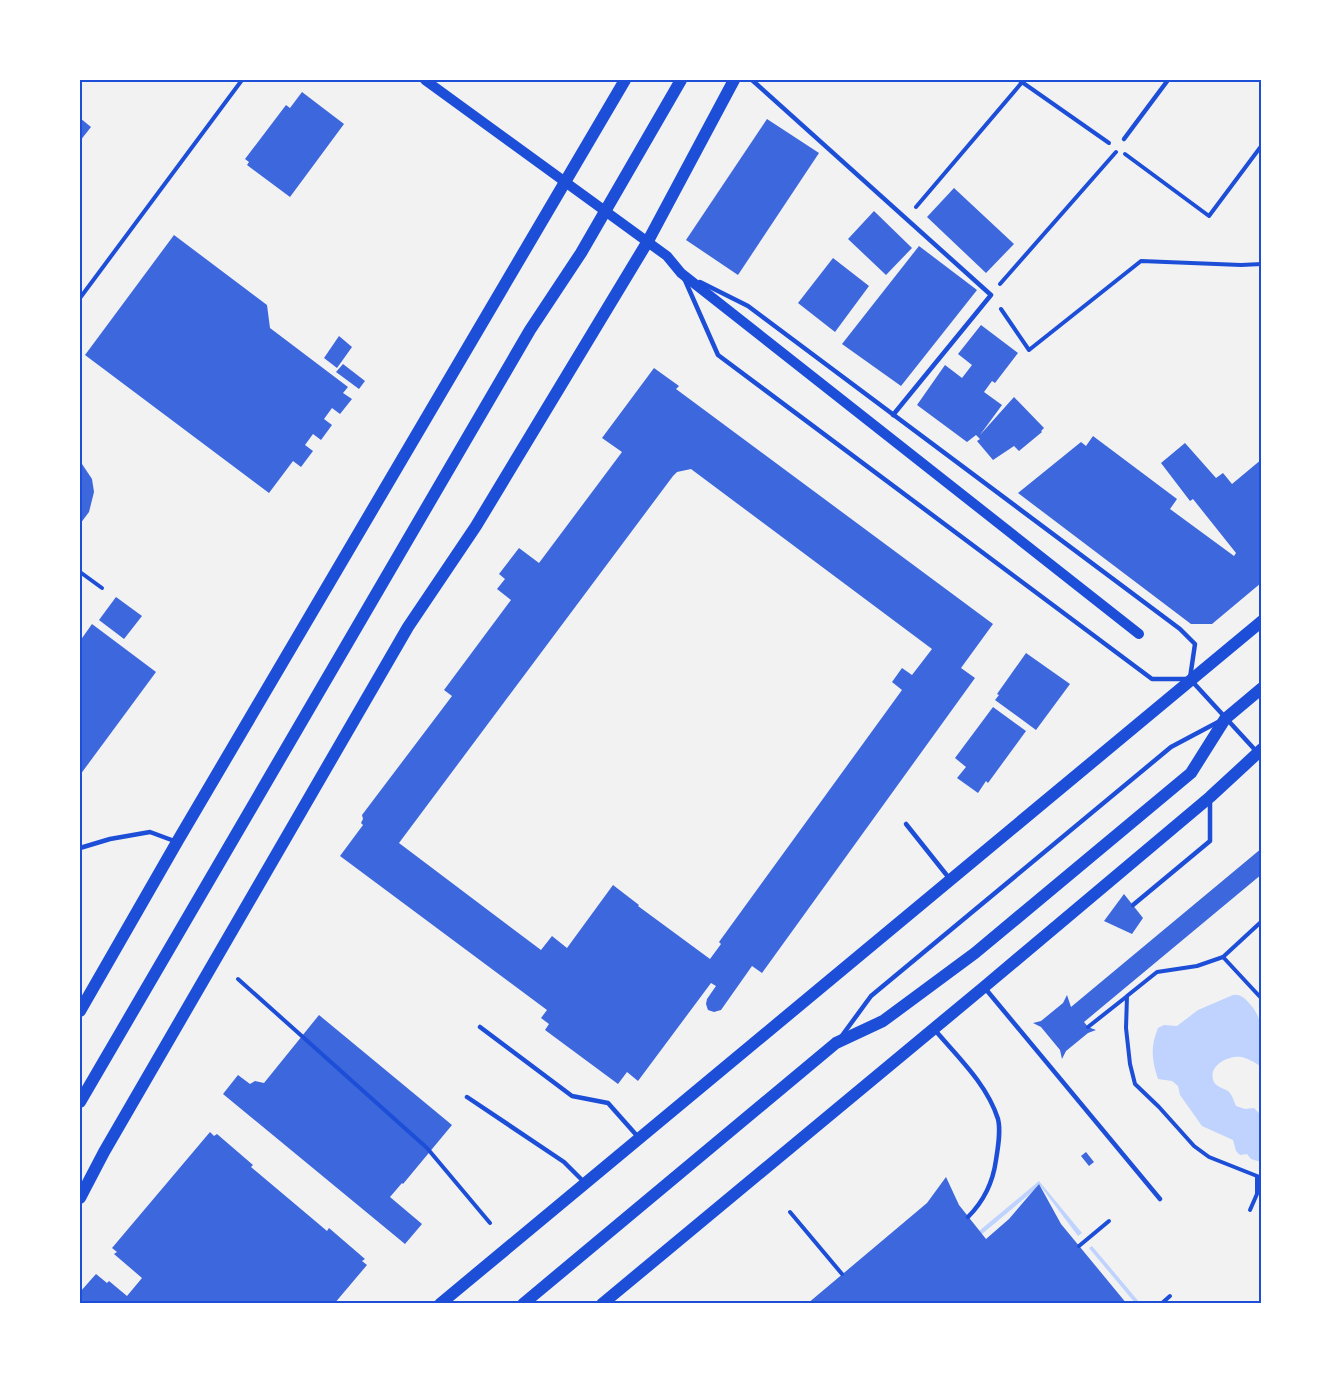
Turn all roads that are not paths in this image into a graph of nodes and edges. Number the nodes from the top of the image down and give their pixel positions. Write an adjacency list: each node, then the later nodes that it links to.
1 (425, 80): 8 (street)
2 (625, 80): 8 (main road)
3 (681, 80): 9 (main road)
4 (734, 80): 10 (main road)
5 (752, 80): 12 (lane)
6 (1168, 80): 7 (lane)
7 (1124, 139)
8 (566, 182): 9 (street); 21 (main road)
9 (605, 210): 10 (street); 31 (main road)
10 (648, 242): 11 (street); 34 (main road)
11 (681, 273): 12 (lane); 14 (street); 15 (lane)
12 (893, 414): 15 (lane)
13 (1262, 621): 15 (main road)
14 (1139, 634)
15 (1190, 679): 17 (lane); 23 (main road)
16 (1262, 688): 17 (main road)
17 (1225, 718): 18 (lane); 29 (lane); 29 (main road)
18 (1260, 751): 19 (main road)
19 (1210, 797): 24 (lane); 25 (main road)
20 (906, 824): 23 (lane)
21 (177, 842): 22 (lane); 26 (main road)
22 (80, 848)
23 (951, 879): 32 (main road)
24 (1133, 905)
25 (984, 987): 28 (main road); 35 (lane)
26 (80, 1011)
27 (480, 1027): 32 (lane)
28 (934, 1029): 36 (lane); 39 (main road)
29 (836, 1043): 38 (main road)
30 (467, 1097): 33 (lane)
31 (80, 1102)
32 (639, 1138): 33 (main road)
33 (585, 1183): 37 (main road)
34 (80, 1198)
35 (1160, 1199)
36 (968, 1217)
37 (440, 1304)
38 (523, 1304)
39 (602, 1304)

